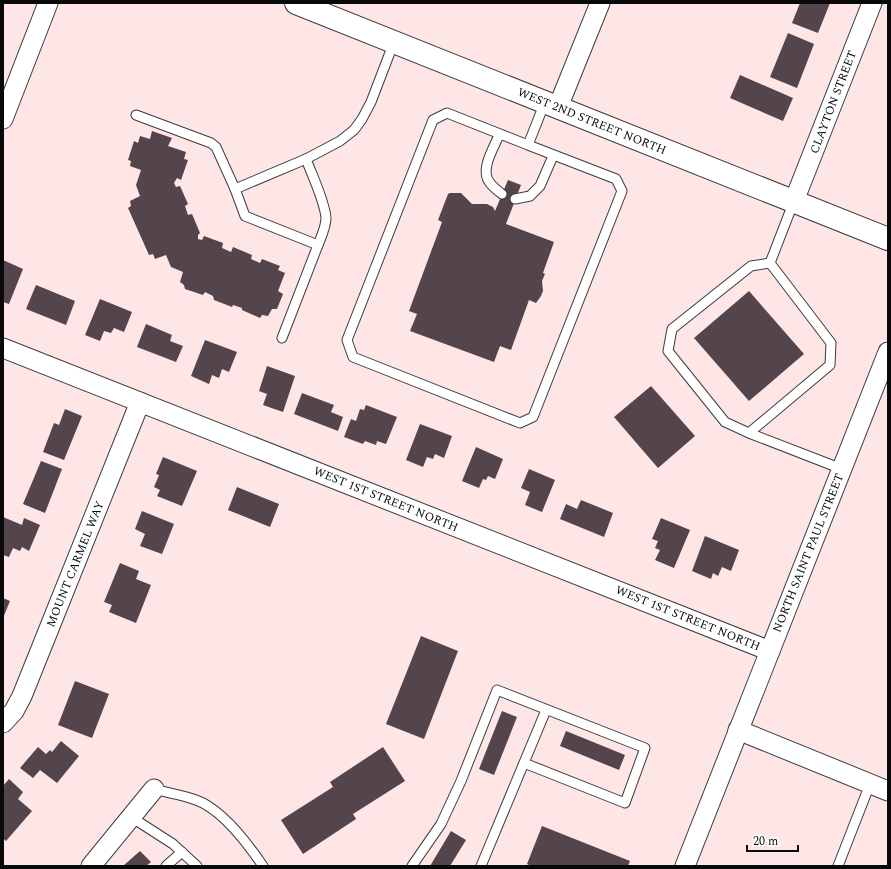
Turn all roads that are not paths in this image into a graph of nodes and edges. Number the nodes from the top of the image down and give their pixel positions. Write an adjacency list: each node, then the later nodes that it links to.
1 (48, 3): 9 (street)
2 (296, 3): 5 (street, WEST 2ND STREET NORTH)
3 (600, 3): 7 (street)
4 (872, 3): 17 (street, CLAYTON STREET)
5 (319, 7): 6 (street, WEST 2ND STREET NORTH)
6 (394, 42): 7 (street, WEST 2ND STREET NORTH); 13 (lane)
7 (552, 105): 11 (lane); 17 (street, WEST 2ND STREET NORTH)
8 (136, 114): 14 (lane)
9 (3, 119)
10 (499, 135): 11 (lane); 12 (lane); 15 (lane)
11 (528, 145): 12 (lane)
12 (553, 156): 16 (lane)
13 (306, 159): 14 (lane); 19 (lane)
14 (235, 189): 19 (lane)
15 (502, 194)
16 (515, 199)
17 (794, 201): 18 (street, WEST 2ND STREET NORTH); 20 (lane)
18 (888, 239)
19 (318, 245): 21 (lane)
20 (770, 263): 25 (lane); 25 (lane)
21 (282, 338)
22 (3, 348): 24 (street, WEST 1ST STREET NORTH)
23 (888, 352): 26 (street, NORTH SAINT PAUL STREET)
24 (140, 402): 27 (street, WEST 1ST STREET NORTH); 29 (street, MOUNT CARMEL WAY)
25 (749, 433): 26 (lane)
26 (842, 469): 27 (street, NORTH SAINT PAUL STREET)
27 (770, 651): 30 (street, NORTH SAINT PAUL STREET)
28 (546, 710): 31 (lane); 31 (lane); 41 (lane)
29 (3, 723)
30 (738, 730): 32 (street); 43 (street, NORTH SAINT PAUL STREET)
31 (524, 763): 42 (lane)
32 (870, 784): 34 (street); 44 (lane)
33 (154, 789): 35 (street); 40 (lane)
34 (888, 791)
35 (131, 817): 36 (lane); 37 (street)
36 (182, 852): 38 (lane); 39 (lane)
37 (91, 866)
38 (166, 866)
39 (197, 866)
40 (263, 866)
41 (412, 866)
42 (481, 866)
43 (685, 866)
44 (838, 866)

